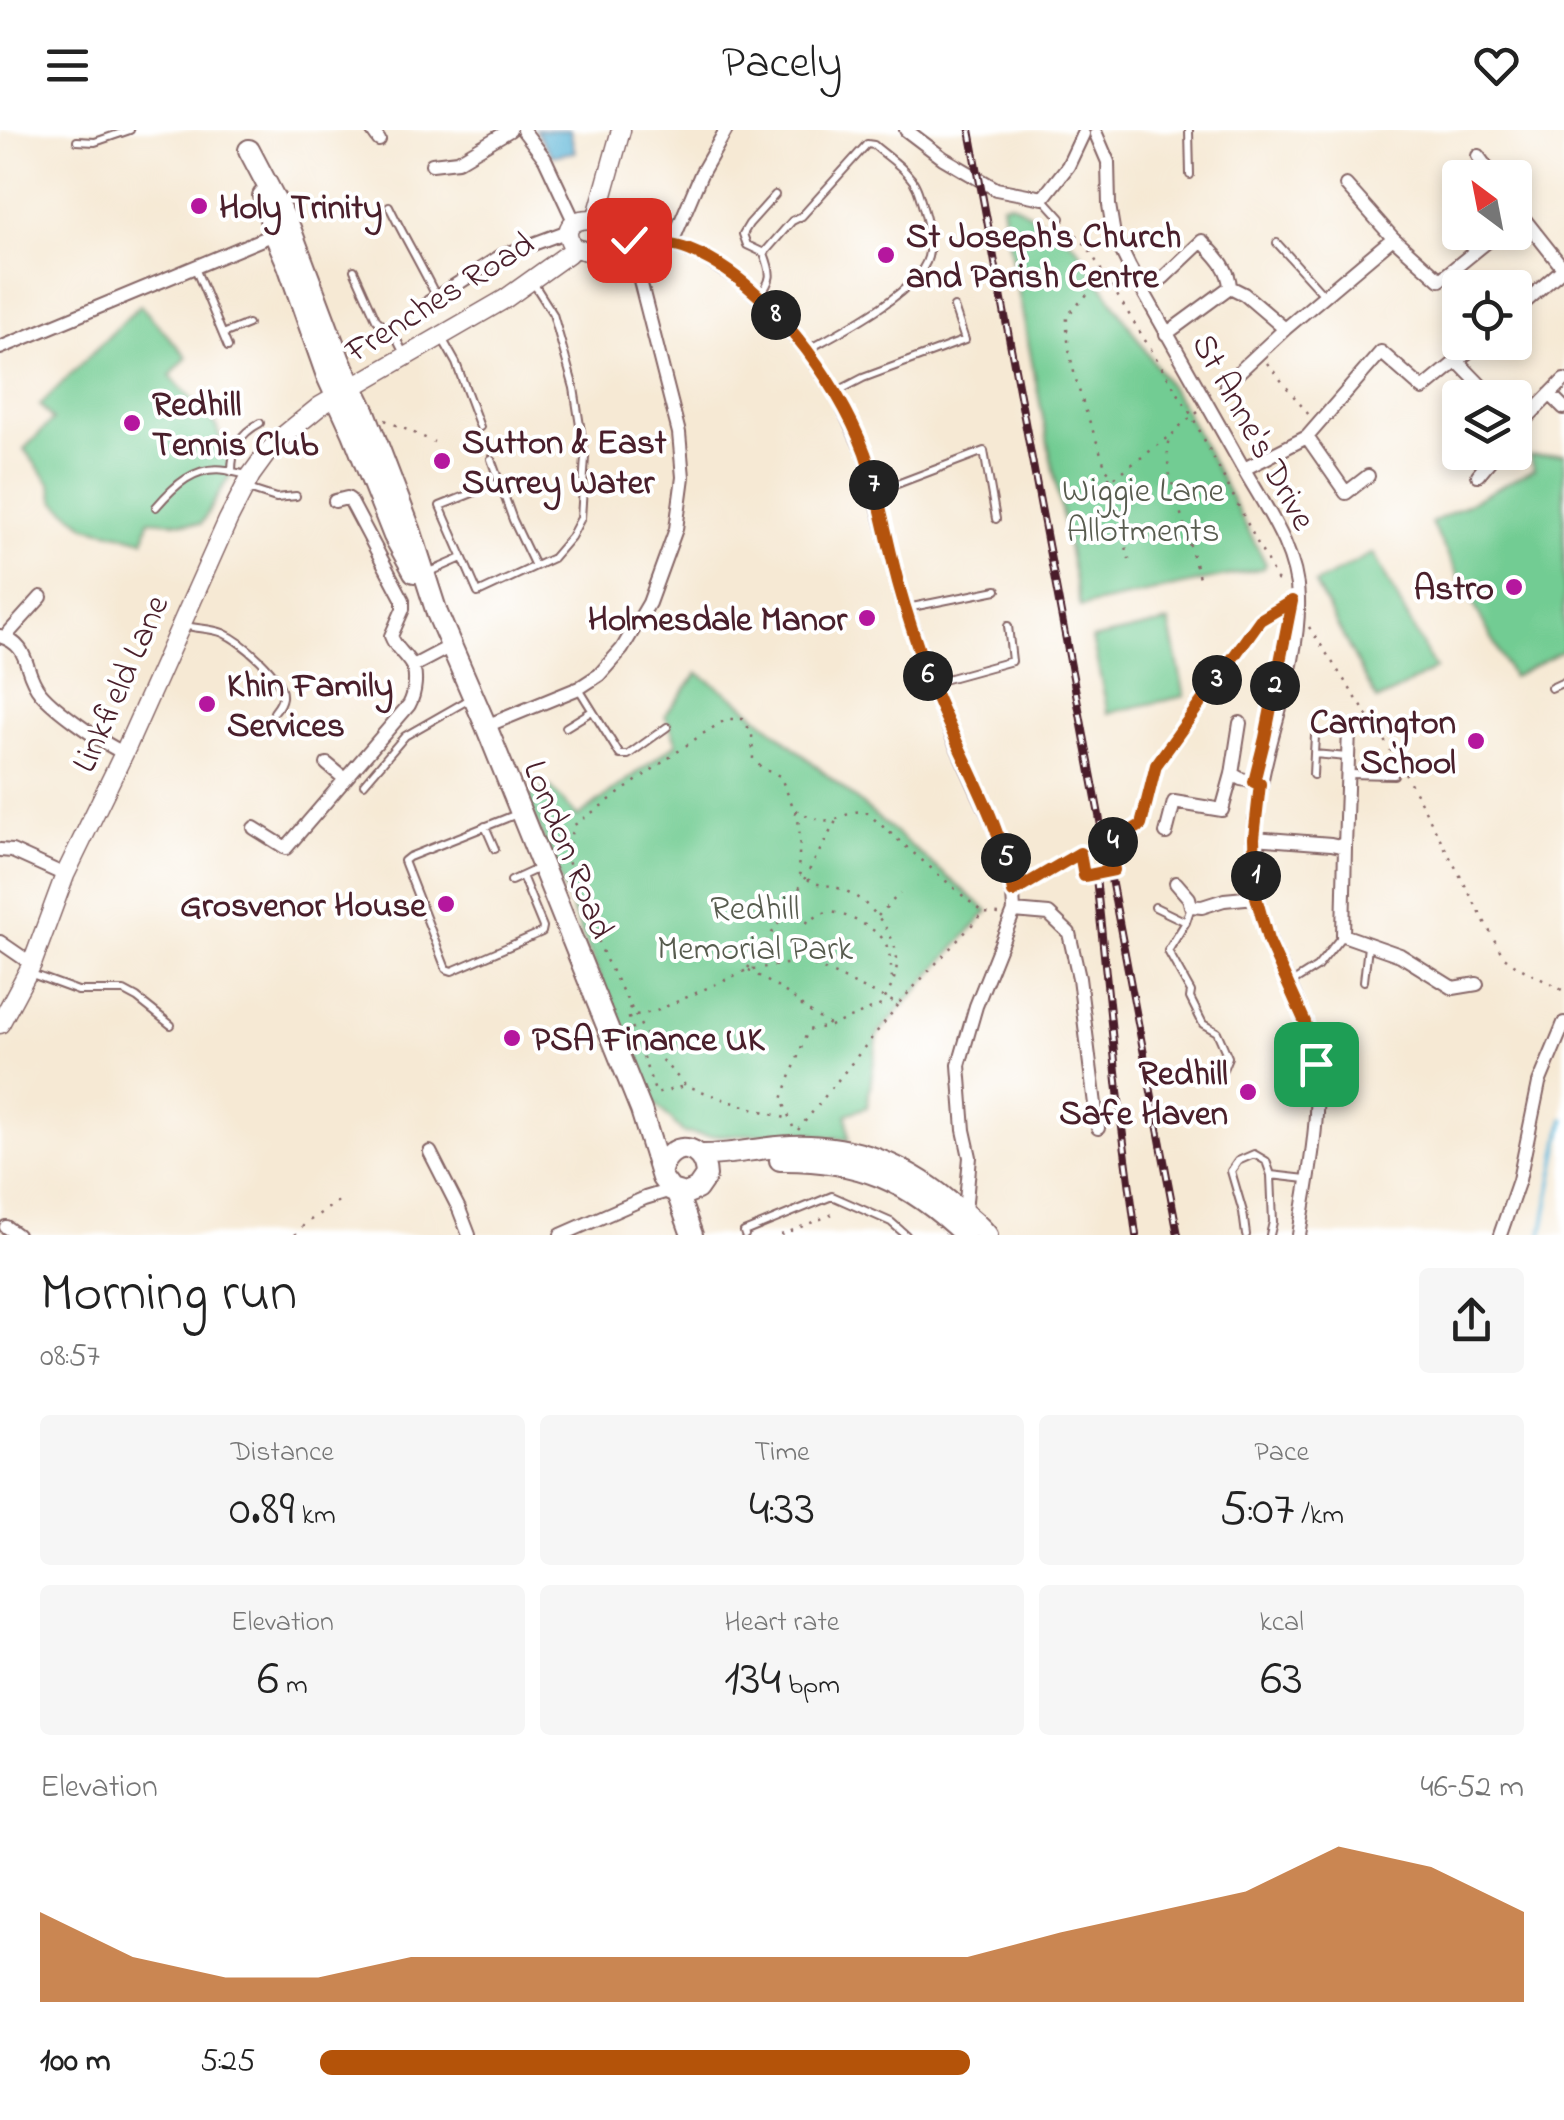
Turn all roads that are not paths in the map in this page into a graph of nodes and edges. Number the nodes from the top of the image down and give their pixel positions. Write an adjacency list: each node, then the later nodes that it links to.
1 (130, 130): 10 (lane)
2 (510, 130): 13 (street)
3 (522, 130): 23 (street)
4 (622, 130): 20 (street)
5 (726, 130): 26 (street)
6 (906, 130): 17 (street)
7 (1190, 130): 14 (lane)
8 (1090, 132): 17 (street); 44 (street, St Anne's Drive)
9 (245, 140): 21 (main road, London Road)
10 (76, 141)
11 (1478, 156): 12 (street)
12 (1481, 160)
13 (432, 164)
14 (1190, 175)
15 (1346, 185): 24 (street)
16 (775, 195): 28 (lane)
17 (1042, 198): 19 (lane)
18 (389, 206): 39 (lane)
19 (1061, 218)
20 (599, 228): 23 (street); 23 (street, Frenches Road); 26 (street)
21 (282, 231): 30 (street); 54 (main road, London Road)
22 (1532, 231): 31 (street)
23 (572, 233): 34 (street, Frenches Road); 39 (street)
24 (1394, 238): 27 (street); 36 (street)
25 (1278, 243): 36 (lane)
26 (671, 244): 38 (street)
27 (1476, 250)
28 (764, 254): 38 (lane); 48 (lane)
29 (636, 265): 88 (street)
30 (195, 268): 43 (lane); 47 (street)
31 (1564, 268): 37 (street)
32 (354, 270): 49 (lane)
33 (1163, 278): 35 (street)
34 (532, 280): 45 (street, Frenches Road); 75 (lane)
35 (1230, 287): 42 (street); 44 (street)
36 (1325, 296): 42 (street)
37 (1532, 296)
38 (758, 297): 48 (street)
39 (433, 300)
40 (954, 307): 55 (lane)
41 (248, 324): 43 (lane)
42 (1284, 329): 53 (street)
43 (223, 334): 46 (lane)
44 (1166, 334): 63 (street, St Anne's Drive)
45 (441, 336): 49 (street, Frenches Road); 60 (lane)
46 (228, 347)
47 (0, 348)
48 (807, 350): 55 (street)
49 (406, 358): 54 (street, Frenches Road)
50 (1458, 362): 51 (street); 61 (street)
51 (1476, 380)
52 (1564, 380): 56 (street)
53 (1226, 384)
54 (345, 392): 67 (street, Linkfield Lane); 76 (main road, London Road); 80 (main road, London Road)
55 (836, 393): 69 (street)
56 (1550, 394): 57 (street); 58 (street)
57 (1564, 408)
58 (1532, 410)
59 (260, 423): 67 (lane)
60 (480, 427)
61 (1307, 437): 63 (street); 65 (street)
62 (491, 459): 68 (lane)
63 (1244, 469): 109 (street, St Anne's Drive)
64 (1483, 470): 66 (street)
65 (1368, 476)
66 (1478, 476)
67 (242, 479): 70 (lane); 72 (lane); 81 (street, Linkfield Lane)
68 (500, 482): 74 (lane); 75 (lane)
69 (876, 492): 73 (lane); 79 (street)
70 (296, 496)
71 (335, 501): 85 (street)
72 (156, 507)
73 (996, 520)
74 (462, 558): 75 (lane); 76 (lane)
75 (535, 566)
76 (424, 574): 80 (main road, London Road)
77 (997, 590): 79 (lane)
78 (40, 596): 83 (street)
79 (906, 608): 87 (street)
80 (437, 613): 84 (main road, London Road)
81 (182, 625): 92 (lane); 99 (street, Linkfield Lane)
82 (1008, 626): 87 (lane)
83 (3, 636): 99 (street)
84 (451, 646): 85 (street); 90 (main road, London Road)
85 (413, 666): 107 (street)
86 (1564, 682): 89 (lane)
87 (931, 683): 126 (street)
88 (579, 688): 91 (lane); 94 (street)
89 (1551, 688)
90 (474, 697): 94 (main road, London Road); 108 (lane)
91 (592, 711): 95 (lane); 96 (lane)
92 (274, 712)
93 (1240, 723): 103 (street)
94 (486, 726): 110 (main road, London Road)
95 (566, 727)
96 (668, 727)
97 (1349, 729): 101 (street)
98 (1315, 736): 100 (lane)
99 (124, 753): 119 (street, Linkfield Lane)
100 (1314, 754): 101 (lane); 105 (lane)
101 (1348, 758): 104 (street)
102 (327, 764): 107 (street)
103 (1232, 774): 109 (street); 113 (street)
104 (1348, 774): 106 (lane); 115 (street)
105 (1313, 775)
106 (1394, 775)
107 (345, 779): 112 (street)
108 (364, 784)
109 (1260, 784): 114 (street, St Anne's Drive)
110 (521, 812): 111 (lane); 118 (main road, London Road)
111 (485, 826): 117 (lane); 120 (lane)
112 (254, 828)
113 (1166, 833)
114 (1254, 838): 115 (street); 123 (street, St Anne's Drive)
115 (1344, 847): 128 (street)
116 (0, 850): 119 (street)
117 (494, 850)
118 (543, 868): 120 (lane); 139 (main road, London Road)
119 (65, 875): 131 (street, Linkfield Lane)
120 (522, 876): 121 (lane)
121 (511, 881)
122 (1176, 883): 124 (street)
123 (1256, 897): 124 (street); 134 (street, St Anne's Drive)
124 (1192, 906): 127 (lane)
125 (1155, 907): 127 (lane)
126 (1013, 913): 140 (street); 144 (street)
127 (1186, 922): 138 (lane)
128 (1343, 935): 130 (street); 134 (lane)
129 (0, 942): 131 (street)
130 (1368, 945): 132 (lane); 133 (street)
131 (30, 968): 135 (street, Linkfield Lane); 137 (lane)
132 (1364, 981)
133 (1477, 984)
134 (1288, 985): 147 (street, St Anne's Drive)
135 (0, 1024)
136 (1564, 1024): 160 (street)
137 (171, 1025)
138 (1223, 1070)
139 (641, 1110): 141 (main road, London Road); 148 (main road, London Road)
140 (1098, 1128)
141 (677, 1150): 143 (main road); 148 (main road)
142 (430, 1152): 151 (street)
143 (699, 1154): 146 (main road); 149 (main road)
144 (967, 1173): 149 (street); 149 (street)
145 (1271, 1175): 147 (lane); 157 (lane); 158 (lane)
146 (706, 1176): 148 (main road); 149 (main road)
147 (1308, 1180): 159 (street, St Anne's Drive)
148 (672, 1185): 150 (main road); 152 (street)
149 (948, 1211): 155 (main road); 156 (main road)
150 (688, 1226)
151 (470, 1235)
152 (561, 1235)
153 (745, 1235): 154 (lane)
154 (906, 1235)
155 (966, 1235)
156 (987, 1235)
157 (1246, 1235)
158 (1270, 1235)
159 (1299, 1235)
160 (1500, 1235)

